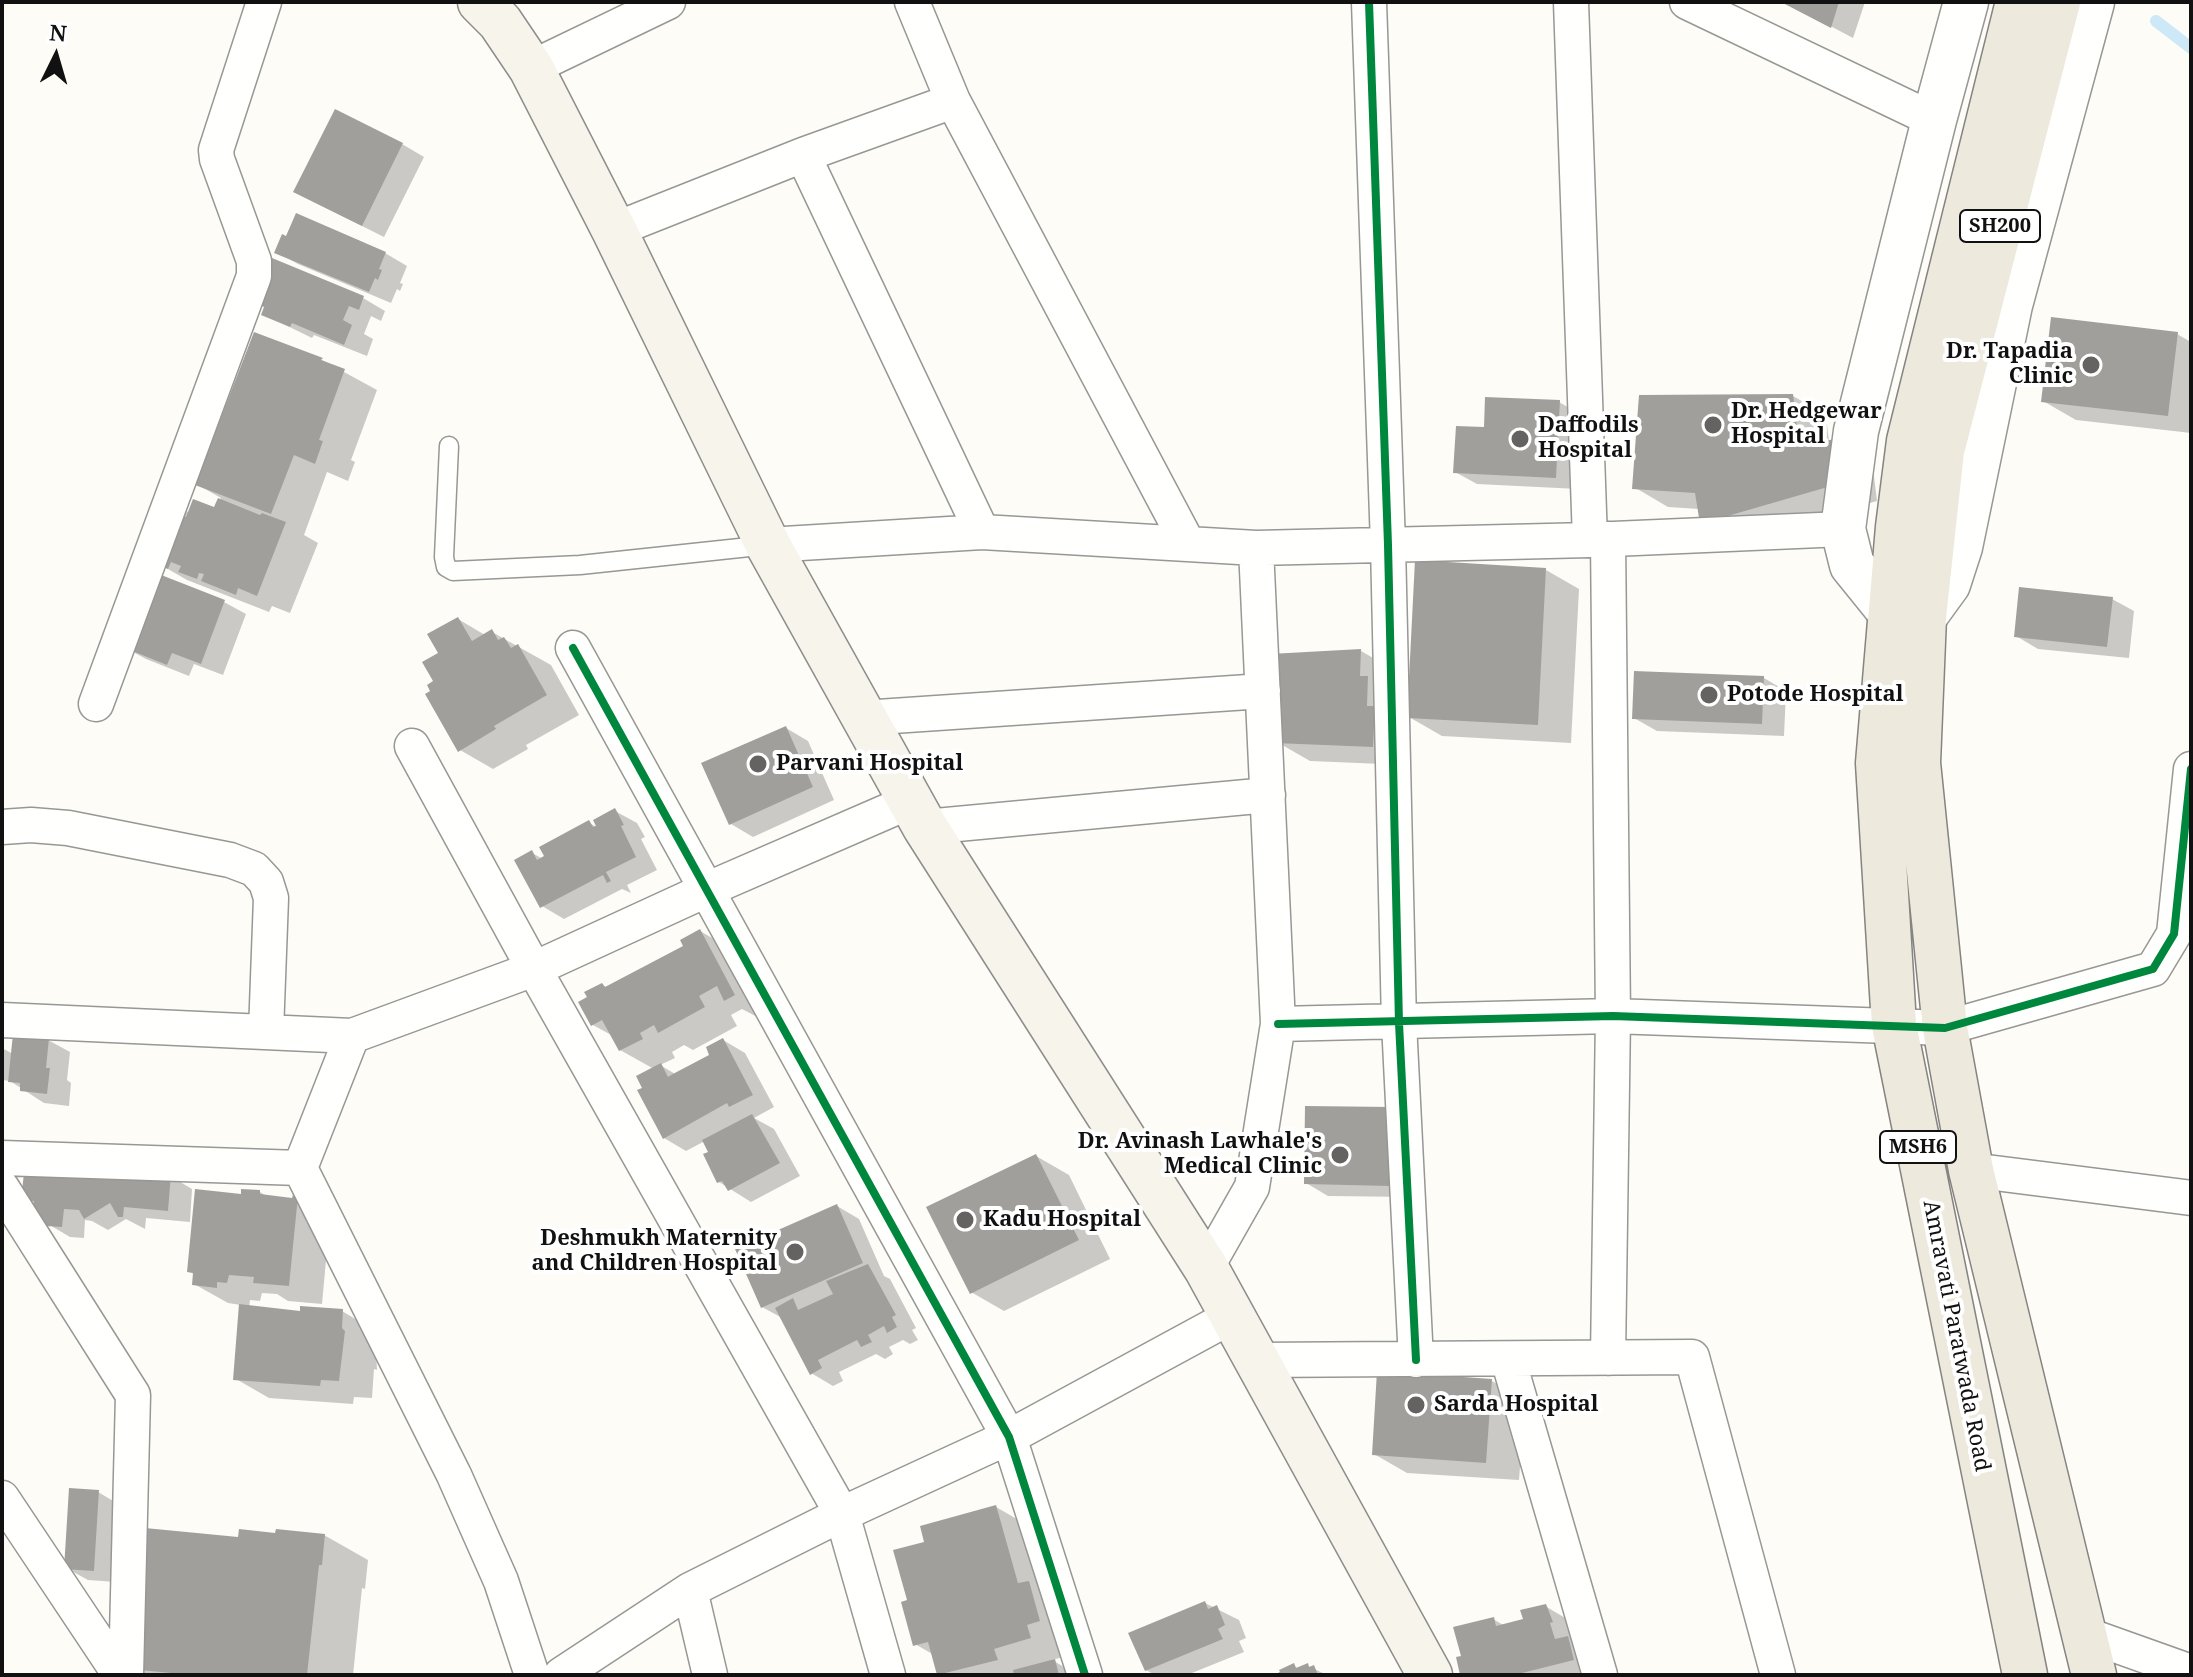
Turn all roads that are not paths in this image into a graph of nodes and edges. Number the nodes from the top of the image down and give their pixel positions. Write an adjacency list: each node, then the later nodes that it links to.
1 (264, 2): 29 (street)
2 (668, 2): 12 (street)
3 (912, 2): 13 (street)
4 (1369, 2): 24 (street)
5 (1571, 2): 21 (street)
6 (1687, 2): 14 (street)
7 (2018, 2): 18 (main road, MSH6)
8 (2058, 2): 18 (main road, SH200)
9 (2092, 2): 26 (street)
10 (1965, 4): 14 (street)
11 (496, 9): 12 (main road)
12 (531, 68): 16 (main road)
13 (953, 101): 15 (street); 22 (street)
14 (1934, 120): 19 (street)
15 (803, 155): 16 (street); 20 (street)
16 (614, 230): 23 (main road)
17 (449, 446): 23 (lane)
18 (1925, 446): 26 (main road, MSH6)
19 (1843, 529): 21 (street); 26 (street)
20 (982, 532): 22 (street); 23 (street)
21 (1599, 540): 24 (street); 38 (street)
22 (1188, 544): 25 (street)
23 (768, 545): 30 (main road)
24 (1388, 545): 25 (street); 40 (street)
25 (1256, 548): 28 (street)
26 (1907, 615): 42 (main road, Amravati Paratwada Road / MSH6); 43 (main road, MSH6)
27 (573, 648): 36 (street)
28 (1263, 691): 30 (street); 33 (street)
29 (96, 704)
30 (863, 718): 34 (main road)
31 (412, 746): 37 (street)
32 (2191, 769): 43 (street)
33 (1268, 795): 34 (street); 41 (street)
34 (918, 814): 36 (street); 51 (main road)
35 (2, 827): 44 (street)
36 (706, 890): 37 (street); 57 (street)
37 (534, 969): 45 (street); 59 (street)
38 (1613, 1016): 40 (street); 42 (street); 53 (street)
39 (2, 1020): 44 (street)
40 (1399, 1023): 41 (street); 56 (street)
41 (1278, 1024): 51 (street)
42 (1894, 1025): 43 (street); 73 (main road, Amravati Paratwada Road / MSH6)
43 (1945, 1028): 48 (main road, MSH6)
44 (266, 1032): 45 (street)
45 (352, 1036): 47 (street)
46 (2, 1158): 47 (street)
47 (300, 1168): 65 (street)
48 (1971, 1170): 50 (street); 61 (main road, MSH6)
49 (2, 1188): 64 (street)
50 (2191, 1198)
51 (1206, 1268): 52 (main road)
52 (1232, 1316): 55 (main road); 57 (street)
53 (1608, 1358): 54 (street); 72 (street)
54 (1508, 1359): 56 (street); 71 (street)
55 (1256, 1360): 56 (street); 70 (main road)
56 (1416, 1360)
57 (1009, 1437): 59 (street); 69 (street)
58 (2, 1498): 63 (street)
59 (842, 1514): 60 (street); 68 (street)
60 (690, 1590): 66 (street); 67 (street)
61 (2090, 1655): 62 (street)
62 (2191, 1672)
63 (120, 1675)
64 (126, 1675)
65 (532, 1675)
66 (561, 1675)
67 (710, 1675)
68 (888, 1675)
69 (1085, 1675)
70 (1430, 1675)
71 (1600, 1675)
72 (1778, 1675)
73 (2025, 1675)

